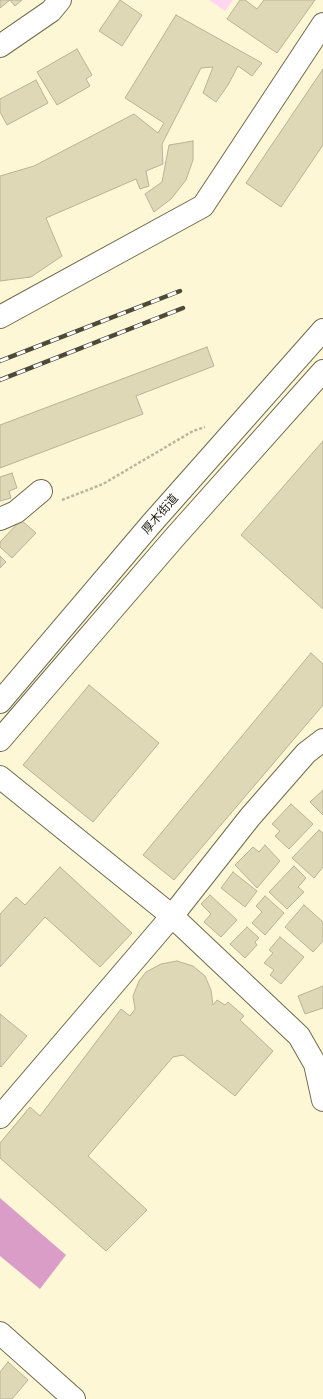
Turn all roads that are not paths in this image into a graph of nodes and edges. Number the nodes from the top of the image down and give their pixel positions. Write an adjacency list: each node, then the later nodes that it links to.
1 (60, 0): 3 (main road)
2 (323, 24): 4 (main road)
3 (0, 46)
4 (0, 317)
5 (323, 330): 9 (main road, 厚木街道)
6 (323, 371): 10 (main road)
7 (41, 491): 8 (main road)
8 (0, 519)
9 (0, 702)
10 (0, 740)
11 (323, 740): 13 (main road)
12 (0, 777): 13 (main road)
13 (172, 916): 14 (main road); 15 (main road)
14 (322, 1090)
15 (0, 1117)
16 (0, 1333): 17 (main road)
17 (74, 1399)

